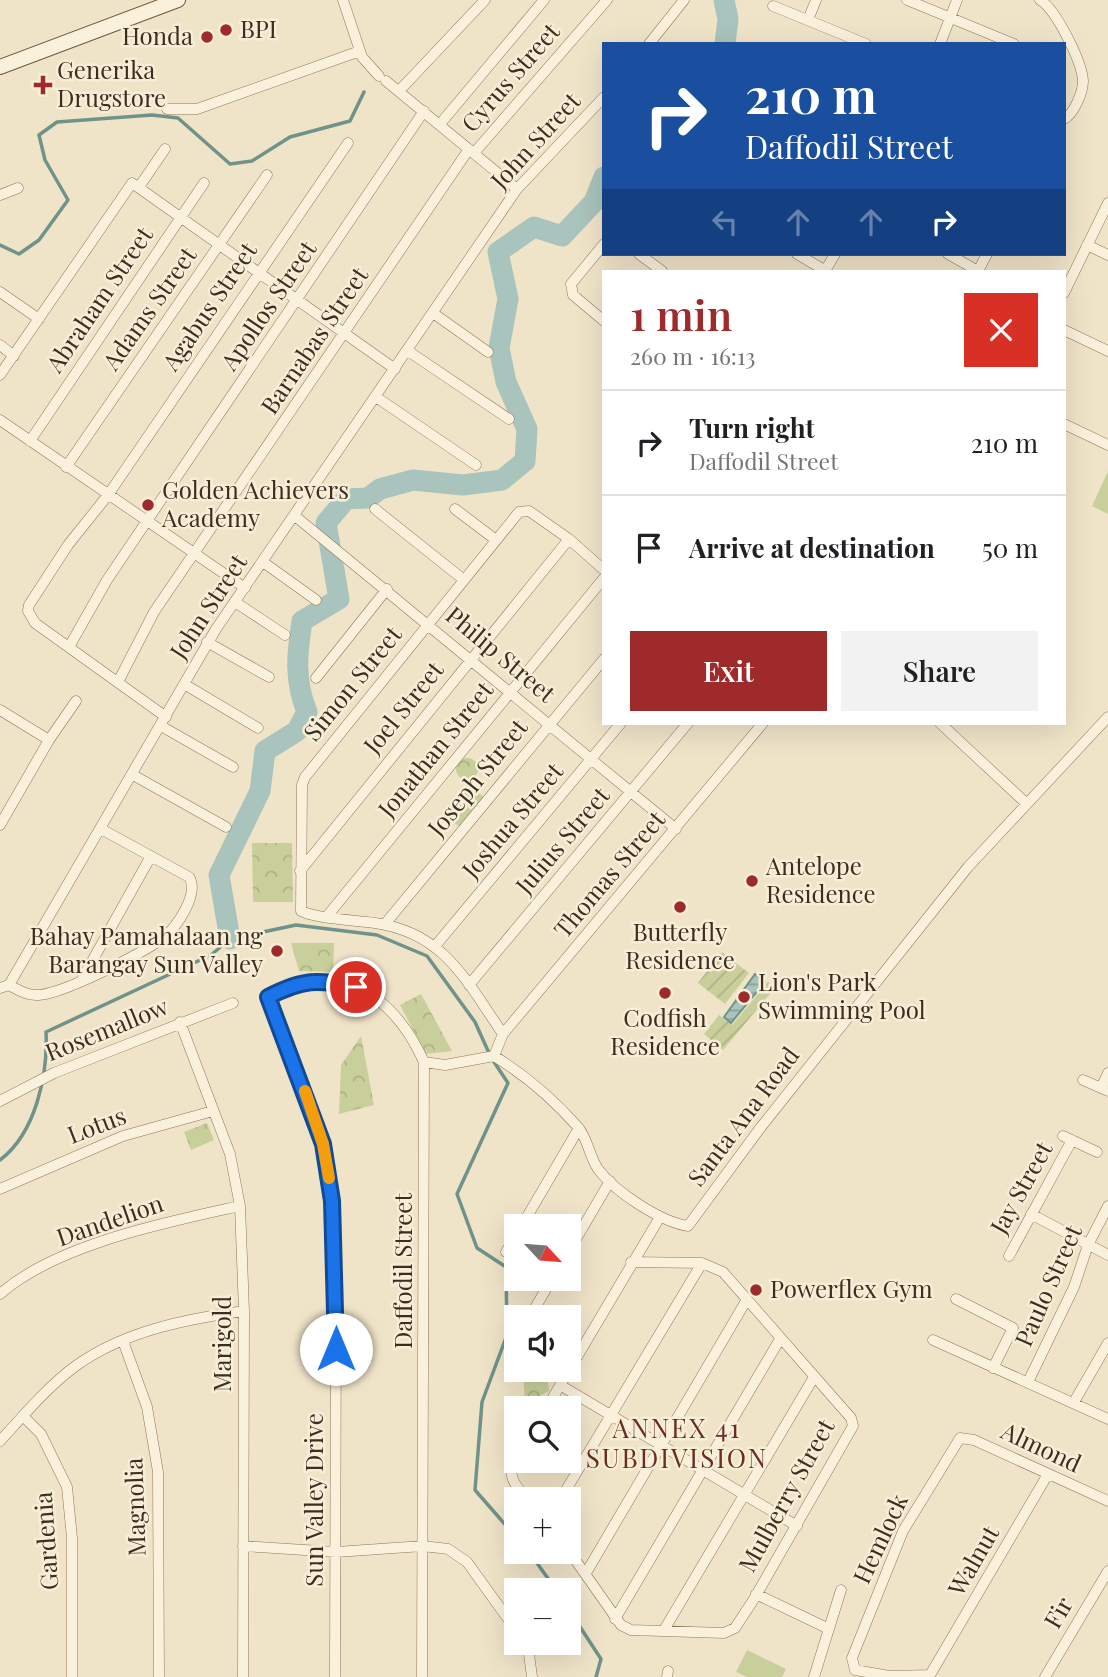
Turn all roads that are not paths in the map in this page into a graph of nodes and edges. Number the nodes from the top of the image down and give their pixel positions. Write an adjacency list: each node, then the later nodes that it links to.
1 (178, 0): 21 (main road)
2 (343, 0): 20 (street)
3 (485, 0): 22 (street)
4 (544, 0): 27 (street)
5 (607, 0): 30 (street, Cyrus Street)
6 (684, 0): 14 (street)
7 (816, 0): 13 (street)
8 (907, 0): 12 (street)
9 (957, 0): 12 (street)
10 (1040, 0): 18 (street)
11 (773, 6): 13 (street)
12 (950, 17): 16 (street); 17 (street)
13 (808, 20): 15 (street)
14 (651, 42)
15 (861, 42)
16 (941, 42)
17 (1009, 42)
18 (1065, 42)
19 (1066, 44): 26 (street)
20 (360, 51): 22 (street); 24 (street)
21 (0, 67)
22 (399, 91): 25 (street)
23 (602, 99): 35 (street, John Street)
24 (167, 109)
25 (424, 111): 27 (street); 52 (street, Apollos Street)
26 (1066, 118)
27 (440, 124): 30 (street)
28 (348, 143): 49 (street, Agabus Street)
29 (165, 149): 33 (street)
30 (471, 151): 35 (street); 57 (street, Barnabas Street)
31 (268, 175): 39 (street, Adams Street)
32 (204, 183): 38 (street, Abraham Street)
33 (136, 185): 38 (street); 54 (street)
34 (18, 188): 36 (street)
35 (517, 189): 53 (street, John Street)
36 (0, 195)
37 (1108, 203): 40 (street)
38 (180, 219): 39 (street); 69 (street, Abraham Street)
39 (221, 245): 49 (street); 72 (street, Adams Street)
40 (1087, 245): 42 (street); 50 (street)
41 (602, 246): 55 (street)
42 (1108, 255)
43 (642, 256): 46 (street)
44 (800, 256): 47 (street)
45 (952, 256): 48 (street)
46 (661, 270)
47 (824, 270)
48 (976, 270)
49 (259, 272): 52 (street); 73 (street, Agabus Street)
50 (1066, 289)
51 (0, 292): 54 (street)
52 (298, 300): 57 (street); 77 (street, Apollos Street)
53 (433, 313): 59 (street, John Street); 61 (street)
54 (39, 319): 62 (street)
55 (602, 319)
56 (1066, 331): 60 (street)
57 (346, 334): 63 (street); 80 (street, Barnabas Street)
58 (0, 345): 62 (street)
59 (408, 351): 63 (street, John Street); 66 (street)
60 (1108, 351)
61 (488, 352)
62 (14, 356): 64 (street)
63 (395, 369): 65 (street, John Street)
64 (0, 375)
65 (376, 397): 71 (street); 76 (street, John Street)
66 (509, 419)
67 (0, 420): 69 (street)
68 (1066, 425): 70 (street)
69 (30, 441): 72 (street)
70 (1108, 445)
71 (476, 465)
72 (66, 467): 73 (street)
73 (108, 495): 77 (street); 92 (street, Agabus Street)
74 (375, 509): 83 (street)
75 (455, 509): 79 (street)
76 (295, 516): 81 (street, John Street); 86 (street, Philip Street)
77 (147, 523): 80 (street); 92 (street, Apollos Street)
78 (569, 539): 79 (street, Simon Street); 82 (street); 93 (street, Joel Street)
79 (496, 540): 83 (street, Simon Street)
80 (194, 555): 85 (street); 97 (street, Barnabas Street)
81 (263, 562): 85 (street, John Street); 87 (street)
82 (602, 568)
83 (464, 580): 89 (street, Simon Street)
84 (602, 580): 99 (street, Jonathan Street)
85 (245, 588): 88 (street, John Street)
86 (387, 589): 89 (street, Philip Street); 96 (street)
87 (316, 600)
88 (235, 602): 90 (street); 91 (street, John Street)
89 (429, 623): 93 (street, Philip Street); 121 (street, Simon Street)
90 (285, 635)
91 (207, 642): 95 (street); 98 (street, John Street)
92 (69, 647): 97 (street)
93 (472, 659): 99 (street, Philip Street); 121 (street, Joel Street)
94 (602, 662): 104 (street, Joseph Street)
95 (269, 677)
96 (316, 678)
97 (118, 682): 103 (street)
98 (184, 684): 103 (street, John Street); 109 (street)
99 (512, 691): 104 (street, Philip Street); 122 (street, Jonathan Street)
100 (76, 701): 110 (street)
101 (0, 710): 110 (street)
102 (1108, 717): 115 (street, Santa Ana Road)
103 (163, 721): 112 (street); 113 (street, John Street)
104 (549, 723): 111 (street, Philip Street); 123 (street, Joseph Street)
105 (619, 725): 111 (street, Joshua Street)
106 (686, 725): 114 (street, Julius Street)
107 (761, 725): 118 (street, Thomas Street)
108 (942, 725): 115 (street)
109 (258, 728)
110 (49, 740): 116 (street)
111 (592, 758): 114 (street, Philip Street); 124 (street, Joshua Street)
112 (233, 767)
113 (133, 775): 117 (street); 119 (street, John Street)
114 (631, 791): 118 (street, Philip Street); 126 (street, Julius Street)
115 (1027, 804): 146 (street, Santa Ana Road)
116 (0, 825)
117 (226, 827)
118 (676, 828): 130 (street, Thomas Street)
119 (101, 829): 120 (street); 127 (street, John Street)
120 (151, 856): 125 (street); 125 (street)
121 (299, 872): 122 (street, Simon Street)
122 (328, 915): 123 (street)
123 (385, 924): 124 (street)
124 (436, 945): 126 (street)
125 (81, 981): 127 (street)
126 (469, 985): 130 (street)
127 (4, 986)
128 (233, 1003): 129 (street, Rosemallow)
129 (180, 1022): 136 (street, Rosemallow); 137 (street, Marigold)
130 (503, 1034): 131 (street, Thomas Street)
131 (494, 1056): 132 (street); 138 (street, Santa Ana Road)
132 (425, 1062): 180 (street, Daffodil Street); 181 (street, Sun Valley Drive)
133 (1108, 1073): 135 (street)
134 (1083, 1080): 135 (street)
135 (1105, 1090)
136 (0, 1101)
137 (213, 1111): 141 (street, Lotus); 142 (street, Marigold)
138 (579, 1128): 140 (street, Santa Ana Road); 144 (street)
139 (1097, 1152): 145 (street, Jay Street)
140 (610, 1181): 146 (street, Santa Ana Road); 147 (street)
141 (0, 1189)
142 (240, 1206): 153 (street, Dandelion); 156 (street, Marigold)
143 (1108, 1206): 148 (street, Paulo Street)
144 (529, 1214)
145 (1031, 1214): 148 (street); 150 (street, Jay Street)
146 (660, 1216): 151 (street)
147 (581, 1231)
148 (1088, 1245): 149 (street); 163 (street, Paulo Street)
149 (1108, 1255)
150 (1009, 1256)
151 (631, 1262): 152 (street); 164 (street)
152 (702, 1263): 155 (street, Mulberry Street); 167 (street)
153 (0, 1294)
154 (956, 1299): 161 (street)
155 (746, 1301): 157 (street, Mulberry Street); 172 (street)
156 (244, 1311): 159 (street); 179 (street, Marigold)
157 (780, 1339): 162 (street, Mulberry Street); 173 (street)
158 (933, 1340): 161 (street)
159 (123, 1341): 168 (street); 194 (street, Magnolia)
160 (1108, 1343): 166 (street)
161 (993, 1368): 163 (street)
162 (814, 1377): 176 (street); 178 (street, Mulberry Street)
163 (1028, 1382): 166 (street)
164 (561, 1385): 165 (street); 167 (street)
165 (554, 1396)
166 (1074, 1402): 169 (street)
167 (611, 1415): 172 (street); 175 (street)
168 (23, 1416): 170 (street); 193 (street, Gardenia)
169 (1108, 1419)
170 (0, 1441)
171 (956, 1441): 174 (street, Almond); 192 (street, Hemlock)
172 (662, 1446): 173 (street); 184 (street)
173 (703, 1470): 176 (street); 188 (street)
174 (1048, 1474): 177 (street, Almond); 192 (street, Walnut)
175 (568, 1487)
176 (744, 1495): 178 (street); 190 (street)
177 (1108, 1501)
178 (797, 1526): 186 (street, Mulberry Street)
179 (243, 1546): 181 (street); 195 (street, Marigold)
180 (423, 1546): 181 (street); 187 (street); 197 (street, Daffodil Street)
181 (336, 1552): 196 (street, Sun Valley Drive)
182 (579, 1564): 184 (street)
183 (1108, 1571): 200 (street, Fir)
184 (586, 1573): 188 (street)
185 (841, 1590): 189 (street)
186 (756, 1594): 189 (street); 190 (street, Mulberry Street)
187 (504, 1613)
188 (615, 1619): 190 (street, Mulberry Street)
189 (827, 1628): 199 (street)
190 (664, 1630)
191 (529, 1655): 198 (street)
192 (937, 1668)
193 (72, 1677)
194 (159, 1677)
195 (243, 1677)
196 (335, 1677)
197 (422, 1677)
198 (532, 1677)
199 (814, 1677)
200 (1045, 1677)

